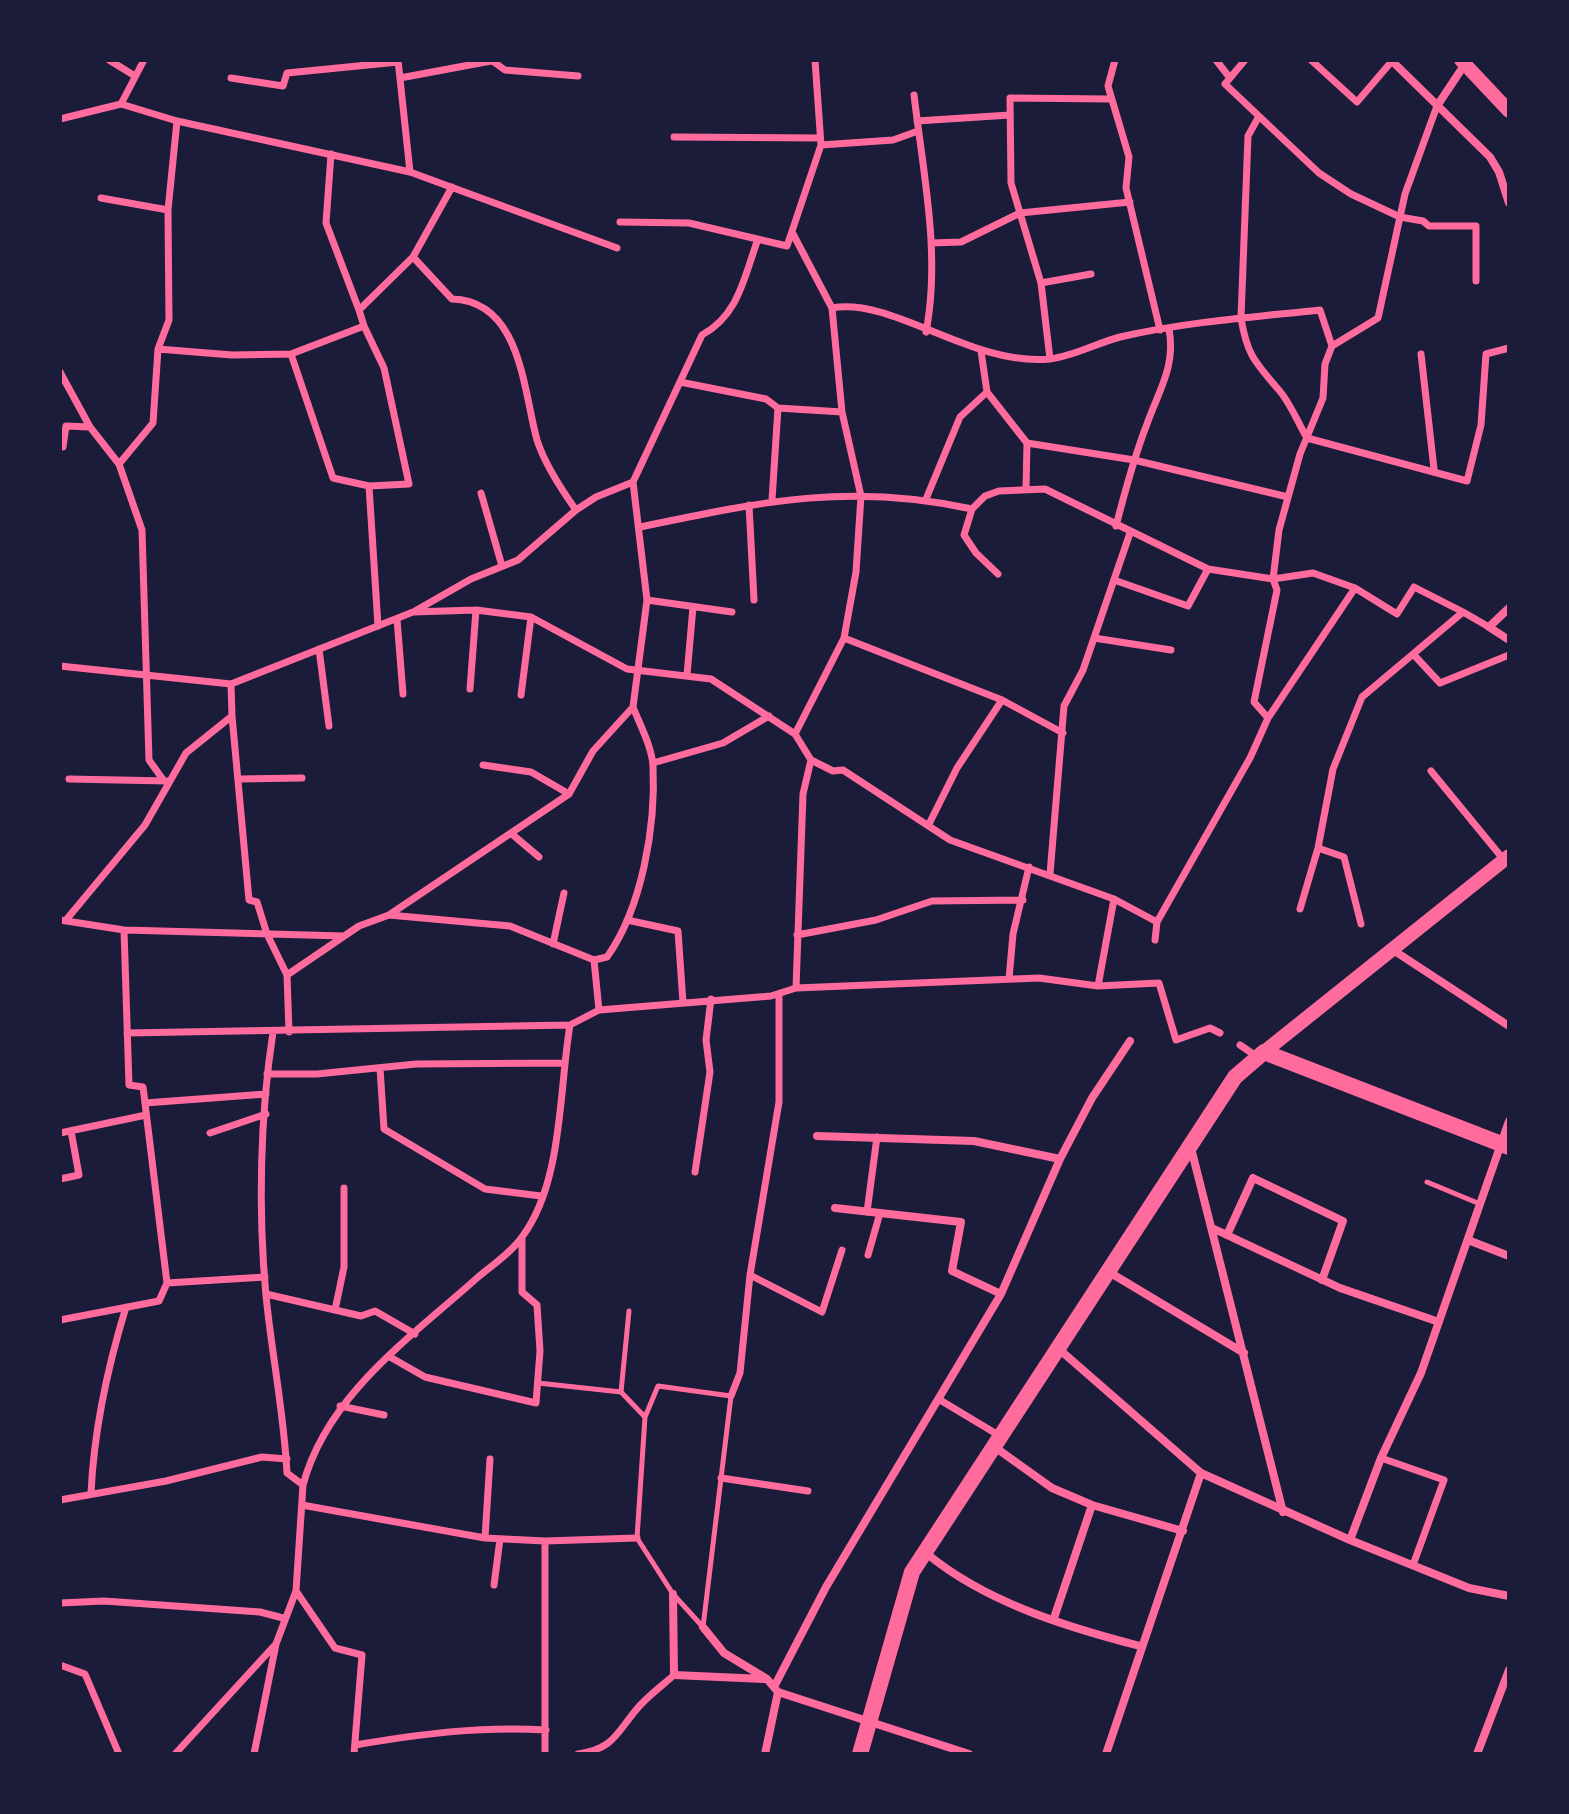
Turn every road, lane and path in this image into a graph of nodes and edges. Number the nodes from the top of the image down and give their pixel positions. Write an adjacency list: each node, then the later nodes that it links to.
1 (109, 60): 12 (street)
2 (144, 60): 12 (street)
3 (815, 60): 29 (street)
4 (1115, 60): 18 (street)
5 (1216, 60): 16 (street)
6 (1245, 60): 16 (street)
7 (1311, 60): 8 (street)
8 (1391, 60): 20 (street)
9 (398, 61): 14 (street); 15 (street)
10 (491, 61): 13 (street); 15 (street)
11 (1463, 62): 20 (street); 21 (main road)
12 (135, 76): 19 (street)
13 (578, 76)
14 (231, 78)
15 (400, 78): 31 (street)
16 (1230, 78): 23 (street)
17 (914, 95): 26 (street)
18 (1110, 99): 22 (street); 34 (street)
19 (121, 104): 24 (street); 25 (street)
20 (1437, 106): 35 (street); 38 (street)
21 (1509, 111)
22 (1010, 115): 26 (street); 37 (street)
23 (1258, 118): 38 (street); 50 (street)
24 (60, 119)
25 (177, 121): 30 (street); 36 (street)
26 (917, 121): 27 (street)
27 (918, 131): 29 (street); 42 (street)
28 (674, 137): 29 (street)
29 (821, 142): 40 (street)
30 (331, 154): 31 (street); 49 (street)
31 (410, 172): 32 (street)
32 (452, 187): 43 (street); 44 (street)
33 (101, 198): 36 (street)
34 (1130, 202): 37 (street); 53 (street)
35 (1509, 203)
36 (168, 210): 57 (street)
37 (1020, 213): 42 (street); 47 (street)
38 (1400, 217): 46 (street); 55 (street)
39 (620, 222): 41 (street)
40 (792, 232): 41 (street); 48 (street)
41 (758, 239): 63 (street)
42 (931, 243): 54 (street)
43 (617, 248)
44 (413, 257): 49 (street); 84 (street)
45 (1091, 274): 47 (street)
46 (1476, 281)
47 (1041, 283): 61 (street)
48 (832, 308): 54 (street); 66 (street)
49 (359, 310): 51 (street)
50 (1241, 318): 52 (street); 55 (street); 68 (street)
51 (364, 326): 59 (street); 75 (street)
52 (1169, 329): 53 (street); 71 (street)
53 (1160, 330): 61 (street)
54 (926, 332): 58 (street)
55 (1332, 346): 68 (street)
56 (1509, 348): 73 (street)
57 (158, 349): 59 (street); 72 (street)
58 (981, 351): 61 (street); 64 (street)
59 (291, 354): 75 (street)
60 (1421, 354): 73 (street)
61 (1050, 359)
62 (60, 372): 67 (street)
63 (680, 382): 65 (street); 74 (street)
64 (987, 392): 69 (street); 80 (street)
65 (778, 408): 66 (street); 81 (street)
66 (842, 412): 78 (street)
67 (90, 427): 70 (street); 72 (street)
68 (1307, 438): 73 (street); 79 (street)
69 (1027, 443): 71 (street); 76 (street)
70 (60, 447)
71 (1134, 460): 79 (street); 85 (street)
72 (119, 464): 115 (street)
73 (1434, 469)
74 (633, 482): 84 (street); 86 (street)
75 (369, 486): 104 (street)
76 (1026, 488): 83 (street); 85 (street)
77 (481, 493): 88 (street)
78 (861, 496): 80 (street); 81 (street); 106 (street)
79 (1288, 497): 91 (street)
80 (926, 499): 83 (street)
81 (772, 500): 82 (street)
82 (749, 505): 86 (street); 95 (street)
83 (972, 509): 90 (street)
84 (576, 510): 88 (street)
85 (1116, 526): 87 (street)
86 (640, 527): 94 (street)
87 (1130, 533): 89 (street); 92 (street)
88 (502, 566): 99 (street)
89 (1208, 569): 91 (street); 92 (street)
90 (998, 574)
91 (1273, 579): 93 (street); 125 (street)
92 (1114, 580): 107 (street)
93 (1355, 588): 101 (street); 125 (street)
94 (647, 600): 96 (street); 114 (street)
95 (754, 600)
96 (693, 607): 100 (street); 116 (street)
97 (1509, 608): 105 (street)
98 (476, 610): 99 (street); 102 (street); 118 (street)
99 (413, 612): 103 (street)
100 (732, 612)
101 (1463, 612): 105 (street); 111 (street)
102 (531, 617): 114 (street); 120 (street)
103 (397, 619): 104 (street); 119 (street)
104 (378, 626): 109 (street)
105 (1489, 627): 108 (street)
106 (844, 638): 121 (street); 128 (street)
107 (1094, 638): 110 (street); 127 (street)
108 (1509, 640)
109 (319, 649): 117 (street); 126 (street)
110 (1171, 650)
111 (1414, 655): 112 (street); 140 (street)
112 (1509, 655)
113 (60, 666): 115 (street)
114 (639, 670): 116 (street); 122 (street)
115 (144, 674): 117 (street); 136 (street)
116 (687, 675): 124 (street)
117 (231, 684): 123 (street)
118 (470, 689)
119 (403, 694)
120 (521, 695)
121 (1002, 700): 127 (street); 138 (street)
122 (633, 707): 130 (street); 137 (street)
123 (232, 716): 135 (street); 136 (street)
124 (769, 716): 128 (street); 130 (street)
125 (1268, 718): 152 (street)
126 (329, 726)
127 (1063, 733): 144 (street)
128 (795, 734): 129 (street)
129 (811, 760): 138 (street); 156 (street)
130 (653, 763): 151 (street)
131 (483, 765): 137 (street)
132 (1431, 771): 142 (street)
133 (302, 778): 135 (street)
134 (69, 779): 136 (street)
135 (238, 779): 155 (street)
136 (167, 781): 150 (street)
137 (569, 794): 139 (street)
138 (929, 824): 143 (street)
139 (513, 835): 141 (street); 149 (street)
140 (1318, 848): 148 (street); 153 (street)
141 (539, 857)
142 (1508, 861): 160 (main road)
143 (1029, 867): 144 (street); 147 (street)
144 (1050, 874): 146 (street)
145 (564, 893): 159 (street)
146 (1114, 899): 152 (street); 164 (street)
147 (1023, 900): 156 (street); 163 (street)
148 (1300, 909)
149 (389, 915): 157 (street); 159 (street)
150 (63, 920): 154 (street)
151 (627, 920): 161 (street); 168 (street)
152 (1157, 922): 158 (street)
153 (1361, 924)
154 (124, 930): 155 (street); 174 (street)
155 (267, 934): 157 (street); 162 (street)
156 (797, 935): 165 (street)
157 (346, 936): 162 (street)
158 (1155, 940)
159 (553, 944): 161 (street)
160 (1393, 950): 171 (street); 178 (main road)
161 (594, 960): 169 (street)
162 (287, 975): 173 (street)
163 (1009, 979): 164 (street); 165 (street)
164 (1098, 986): 175 (street)
165 (796, 988): 166 (street)
166 (779, 994): 167 (street); 212 (street)
167 (711, 999): 168 (street); 195 (street)
168 (683, 1003): 169 (street)
169 (599, 1010): 170 (street)
170 (570, 1025): 173 (street); 179 (street)
171 (1509, 1026)
172 (273, 1032): 173 (street); 174 (street); 181 (street)
173 (289, 1032)
174 (127, 1033): 183 (street)
175 (1220, 1033)
176 (1130, 1041): 194 (street)
177 (1240, 1045): 178 (street)
178 (1260, 1054): 192 (main road); 193 (main road)
179 (563, 1063): 180 (street); 199 (street)
180 (380, 1068): 181 (street); 199 (street)
181 (267, 1074): 182 (street)
182 (266, 1094): 183 (street); 184 (street)
183 (145, 1103): 185 (street)
184 (266, 1114): 189 (street); 213 (street)
185 (146, 1115): 187 (street); 215 (street)
186 (1509, 1121): 193 (street)
187 (71, 1131): 188 (street); 196 (street)
188 (60, 1133)
189 (210, 1133)
190 (817, 1136): 191 (street)
191 (877, 1137): 194 (street); 202 (street)
192 (1190, 1144): 204 (street); 211 (main road)
193 (1505, 1145): 200 (street)
194 (1060, 1159): 217 (street)
195 (695, 1172)
196 (60, 1179)
197 (1427, 1182): 200 (lane)
198 (344, 1188): 219 (street)
199 (541, 1196): 206 (street)
200 (1480, 1204): 207 (street)
201 (835, 1208): 202 (street)
202 (867, 1212): 203 (street)
203 (880, 1213): 209 (street); 217 (street)
204 (1212, 1228): 205 (street); 225 (street)
205 (1227, 1235): 214 (street); 214 (street)
206 (522, 1237): 223 (street); 227 (street)
207 (1468, 1240): 210 (street); 222 (street)
208 (842, 1250): 212 (street)
209 (868, 1255)
210 (1509, 1256)
211 (1109, 1272): 224 (main road); 225 (street)
212 (750, 1275): 229 (street)
213 (265, 1277): 215 (street); 216 (street)
214 (1322, 1280): 222 (street)
215 (167, 1283): 218 (street)
216 (266, 1294): 219 (street); 236 (street)
217 (1001, 1294): 230 (street)
218 (126, 1307): 221 (street); 242 (street)
219 (335, 1310): 223 (street)
220 (629, 1311): 228 (lane)
221 (60, 1320)
222 (1439, 1322): 235 (street)
223 (415, 1334): 226 (street)
224 (1060, 1350): 234 (main road); 238 (street)
225 (1244, 1353): 246 (street)
226 (390, 1357): 227 (street); 231 (street)
227 (538, 1383): 228 (lane)
228 (621, 1392): 233 (lane)
229 (731, 1396): 233 (lane); 239 (lane)
230 (940, 1400): 234 (street); 268 (street)
231 (340, 1406): 232 (street); 240 (street)
232 (384, 1415)
233 (645, 1417): 249 (lane)
234 (999, 1443): 245 (street); 253 (main road)
235 (1381, 1458): 251 (street); 254 (street)
236 (287, 1459): 240 (street); 242 (street)
237 (490, 1459): 248 (street)
238 (1201, 1473): 246 (street); 247 (street)
239 (721, 1478): 241 (street); 262 (lane)
240 (303, 1485): 244 (street)
241 (808, 1491)
242 (91, 1493): 243 (street)
243 (60, 1500)
244 (302, 1505): 248 (street); 256 (street)
245 (1092, 1505): 247 (street); 261 (street)
246 (1283, 1512): 251 (street)
247 (1183, 1531): 264 (street)
248 (485, 1538): 250 (street)
249 (637, 1538): 252 (street); 257 (lane)
250 (500, 1539): 252 (street); 255 (street)
251 (1350, 1540): 254 (street)
252 (545, 1541): 270 (street)
253 (925, 1552): 261 (street); 269 (main road)
254 (1413, 1565): 258 (street)
255 (494, 1585)
256 (296, 1591): 260 (street); 271 (street)
257 (673, 1594): 262 (lane); 267 (street)
258 (1509, 1596)
259 (60, 1603): 260 (street)
260 (283, 1618): 263 (street)
261 (1054, 1618): 264 (street)
262 (703, 1627): 268 (street)
263 (276, 1644): 273 (street); 274 (street)
264 (1140, 1646): 280 (street)
265 (60, 1665): 272 (street)
266 (1509, 1670): 281 (street)
267 (674, 1675): 268 (street); 276 (street)
268 (773, 1685): 269 (street); 277 (street)
269 (869, 1722): 278 (main road); 279 (street)
270 (546, 1730): 271 (street); 275 (street)
271 (355, 1750)
272 (119, 1754)
273 (175, 1754)
274 (254, 1754)
275 (545, 1754)
276 (578, 1754)
277 (765, 1754)
278 (860, 1754)
279 (969, 1754)
280 (1106, 1754)
281 (1477, 1754)

